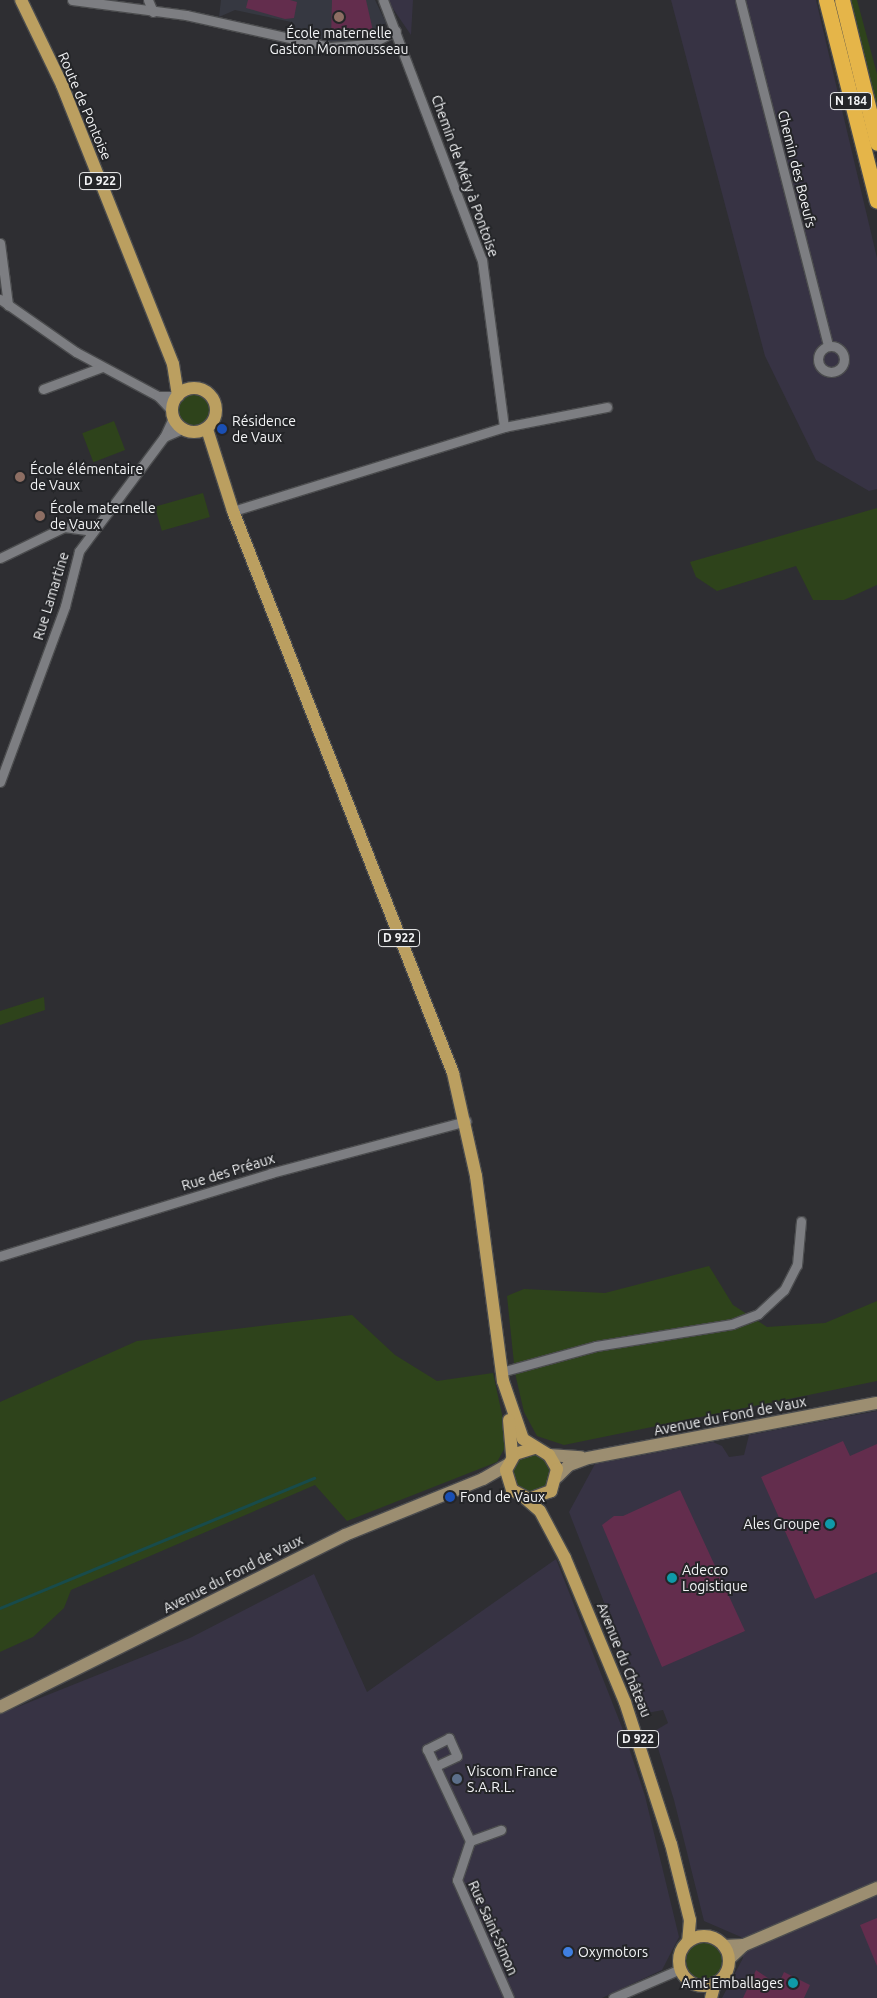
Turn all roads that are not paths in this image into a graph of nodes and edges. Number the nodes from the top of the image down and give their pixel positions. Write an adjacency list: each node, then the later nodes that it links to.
1 (21, 0): 16 (main road, Route de Pontoise / D 922)
2 (72, 0): 8 (street)
3 (148, 0): 8 (street)
4 (383, 0): 9 (street, Chemin de Méry à Pontoise)
5 (740, 0): 15 (street, Chemin des Boeufs)
6 (826, 0): 11 (highway, N 184)
7 (842, 0): 10 (highway, N 184)
8 (153, 12): 9 (street)
9 (396, 31): 24 (street, Chemin de Méry à Pontoise)
10 (877, 143)
11 (877, 201)
12 (0, 243): 14 (street)
13 (0, 299): 14 (street)
14 (8, 304): 17 (street)
15 (828, 345)
16 (173, 364): 18 (main road, Route de Pontoise / D 922); 21 (main road, Route de Pontoise / D 922)
17 (102, 367): 19 (street); 20 (street)
18 (191, 388): 21 (main road); 25 (main road)
19 (43, 389)
20 (158, 396): 21 (street); 23 (street)
21 (178, 396): 23 (main road)
22 (607, 407): 24 (street)
23 (173, 414): 26 (main road); 27 (street, Rue Lamartine)
24 (504, 427): 28 (street)
25 (207, 428): 26 (main road); 28 (main road, D 922)
26 (187, 430): 27 (street, Rue Lamartine); 28 (main road, D 922)
27 (164, 437): 29 (street, Rue Lamartine)
28 (233, 511): 32 (main road, D 922)
29 (92, 531): 30 (street); 31 (street, Rue Lamartine)
30 (0, 558)
31 (0, 782)
32 (466, 1121): 34 (street, Rue des Préaux); 35 (main road, D 922)
33 (800, 1221): 35 (street)
34 (0, 1256)
35 (502, 1377): 37 (main road, D 922); 40 (main road, D 922)
36 (877, 1403): 39 (street, Avenue du Fond de Vaux)
37 (535, 1448): 38 (main road); 40 (main road)
38 (549, 1454): 39 (street, Avenue du Fond de Vaux); 41 (main road)
39 (588, 1458): 41 (street, Avenue du Fond de Vaux)
40 (510, 1461): 42 (street, Avenue du Fond de Vaux); 43 (main road)
41 (557, 1477): 44 (main road)
42 (484, 1479): 43 (street); 47 (street, Avenue du Fond de Vaux)
43 (507, 1483): 45 (main road)
44 (548, 1493): 45 (main road); 46 (main road, Avenue du Château / D 922)
45 (526, 1499): 46 (main road, Avenue du Château / D 922)
46 (565, 1558): 52 (main road, Avenue du Château / D 922)
47 (0, 1707)
48 (436, 1766): 50 (street)
49 (501, 1830): 50 (street)
50 (470, 1841): 61 (street, Rue Saint-Simon)
51 (877, 1888): 55 (street)
52 (690, 1920): 53 (main road, Avenue du Château / D 922); 54 (main road, Avenue du Château / D 922)
53 (704, 1936): 54 (main road); 56 (main road)
54 (688, 1942): 58 (main road)
55 (744, 1945): 56 (street); 57 (street)
56 (724, 1946): 57 (main road)
57 (729, 1960): 59 (main road)
58 (680, 1969): 60 (main road); 62 (street)
59 (715, 1983): 60 (main road); 64 (main road)
60 (696, 1984): 63 (main road)
61 (509, 1998)
62 (613, 1998)
63 (703, 1998)
64 (711, 1998)

